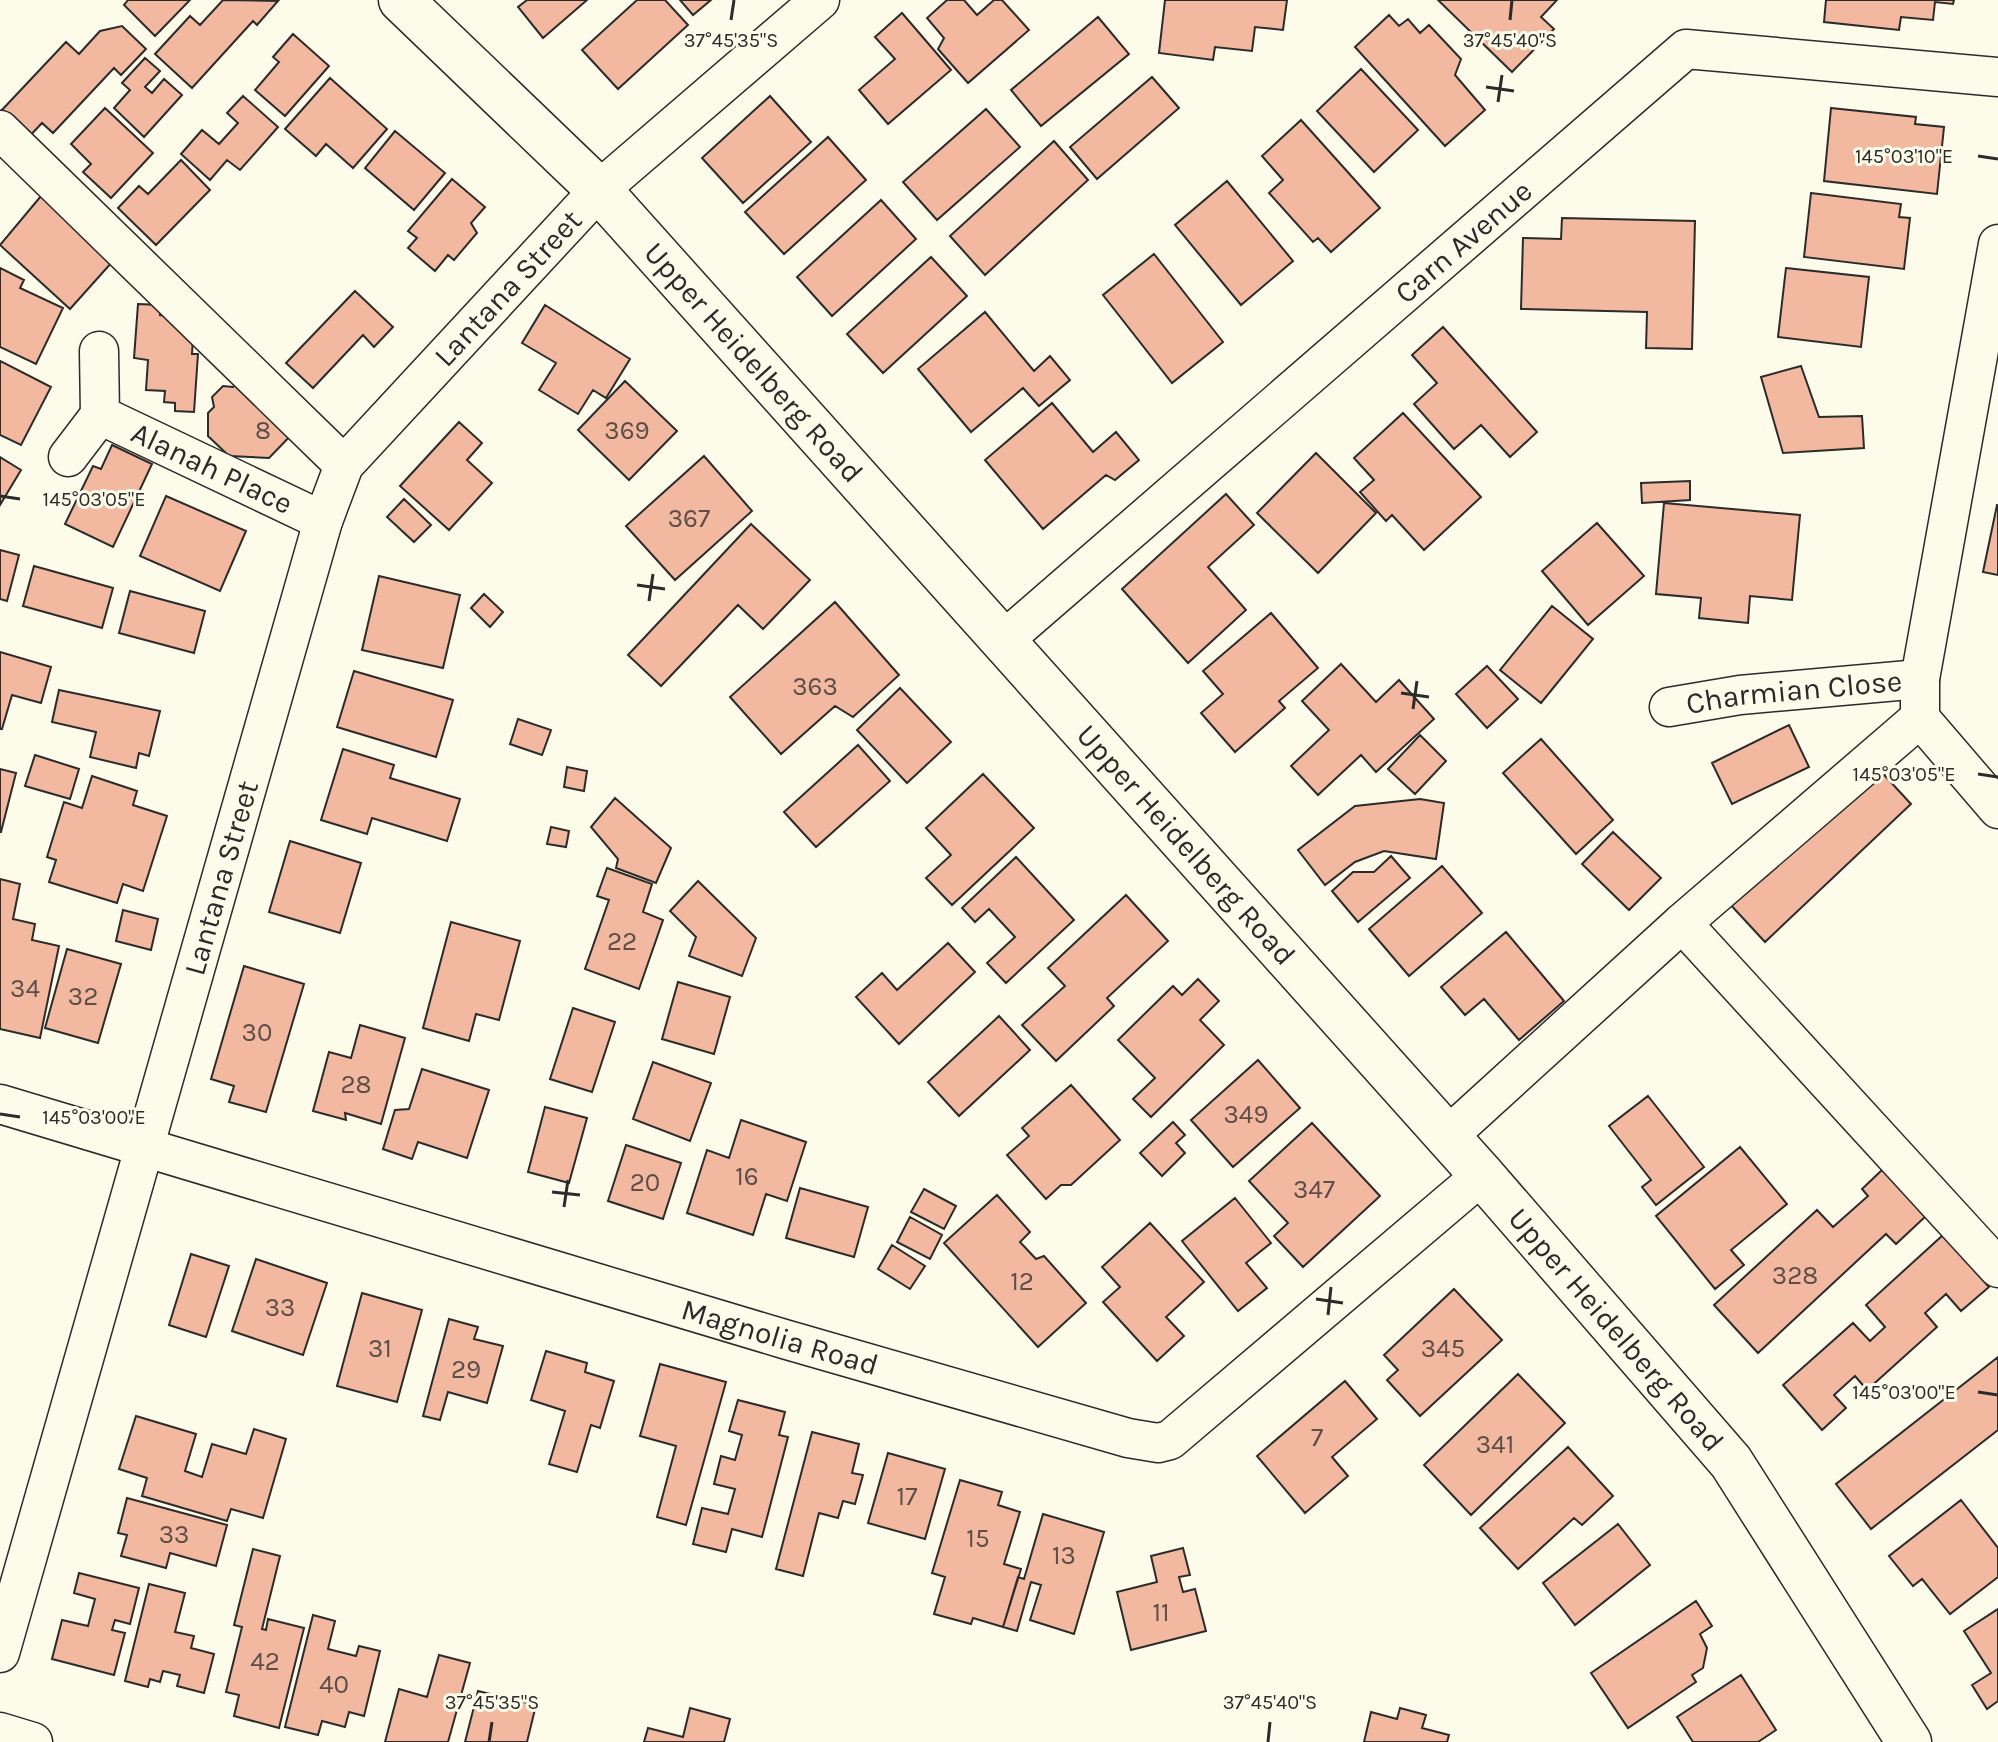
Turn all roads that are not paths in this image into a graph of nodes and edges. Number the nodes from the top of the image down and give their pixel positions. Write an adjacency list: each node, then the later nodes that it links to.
1 (401, 0): 5 (main road, Upper Heidelberg Road)
2 (820, 0): 5 (street, Lantana Street)
3 (1998, 77): 12 (street, Carn Avenue)
4 (0, 130): 10 (street)
5 (599, 190): 10 (street, Lantana Street); 12 (main road, Upper Heidelberg Road)
6 (1998, 244): 13 (street)
7 (99, 351): 8 (street, Alanah Place)
8 (100, 415): 9 (street, Alanah Place); 11 (street, Alanah Place)
9 (68, 457)
10 (344, 465): 11 (street, Lantana Street)
11 (323, 521): 20 (street, Lantana Street)
12 (1004, 640): 19 (main road, Upper Heidelberg Road)
13 (1920, 679): 14 (street, Charmian Close); 15 (street)
14 (1669, 707)
15 (1920, 718): 16 (street); 17 (street)
16 (1998, 809)
17 (1682, 923): 19 (street); 22 (street)
18 (0, 1104): 20 (street, Magnolia Road)
19 (1447, 1137): 21 (main road, Upper Heidelberg Road)
20 (144, 1146): 21 (street, Magnolia Road); 23 (street, Lantana Street)
21 (1482, 1175): 26 (main road, Upper Heidelberg Road)
22 (1998, 1268)
23 (0, 1653)
24 (0, 1732): 25 (street)
25 (33, 1742)
26 (1909, 1742)

